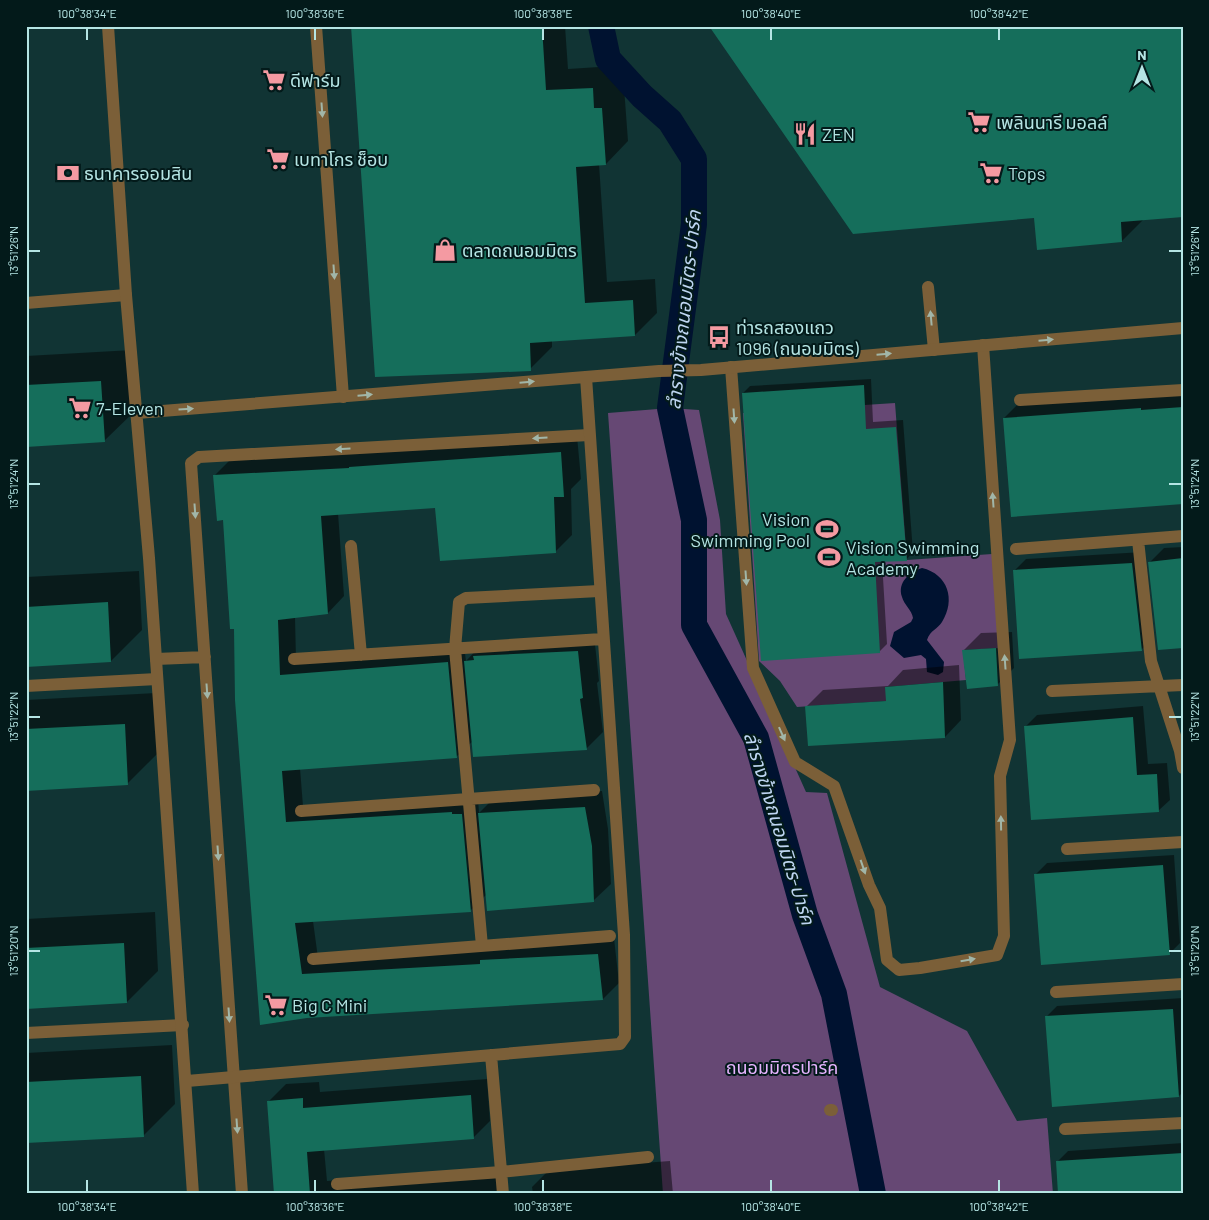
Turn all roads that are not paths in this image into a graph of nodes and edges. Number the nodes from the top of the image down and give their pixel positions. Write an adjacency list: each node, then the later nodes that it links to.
1 (108, 26): 4 (street)
2 (316, 26): 12 (street, one-way to 12)
3 (928, 287): 8 (street, one-way to 3)
4 (126, 295): 5 (street); 14 (street)
5 (26, 303)
6 (1183, 328): 7 (street, one-way to 6)
7 (983, 345): 8 (street); 9 (street, one-way to 7)
8 (934, 350): 9 (street, one-way to 8)
9 (731, 367): 10 (street)
10 (586, 377): 12 (street, one-way to 10); 15 (street)
11 (1183, 390): 13 (street)
12 (343, 397): 14 (street, one-way to 12)
13 (1020, 400)
14 (137, 413): 25 (street)
15 (589, 435): 20 (street); 24 (street, one-way to 24)
16 (1183, 536): 17 (street)
17 (1138, 540): 19 (street); 30 (street)
18 (351, 546): 23 (street)
19 (1016, 549)
20 (599, 591): 21 (street); 22 (street)
21 (602, 639): 22 (street); 45 (street)
22 (455, 648): 23 (street); 34 (street)
23 (361, 655): 26 (street)
24 (205, 657): 25 (street); 46 (street, one-way to 46)
25 (156, 659): 27 (street)
26 (294, 659)
27 (157, 679): 29 (street); 43 (street)
28 (1183, 685): 30 (street)
29 (26, 686)
30 (1159, 688): 31 (street); 32 (street)
31 (1052, 691)
32 (1183, 768)
33 (594, 790): 34 (street)
34 (469, 799): 35 (street); 39 (street)
35 (301, 811)
36 (1183, 842): 37 (street)
37 (1067, 849)
38 (610, 936): 39 (street)
39 (482, 946): 40 (street)
40 (313, 959)
41 (1183, 984): 42 (street)
42 (1056, 992)
43 (182, 1025): 44 (street); 47 (street)
44 (26, 1032)
45 (491, 1055): 46 (street); 51 (street)
46 (234, 1077): 47 (street); 54 (street, one-way to 54)
47 (187, 1081): 53 (street)
48 (1183, 1123): 49 (street)
49 (1065, 1129)
50 (648, 1158): 51 (street)
51 (501, 1172): 52 (street); 55 (street)
52 (337, 1184)
53 (193, 1194)
54 (242, 1194)
55 (503, 1194)

